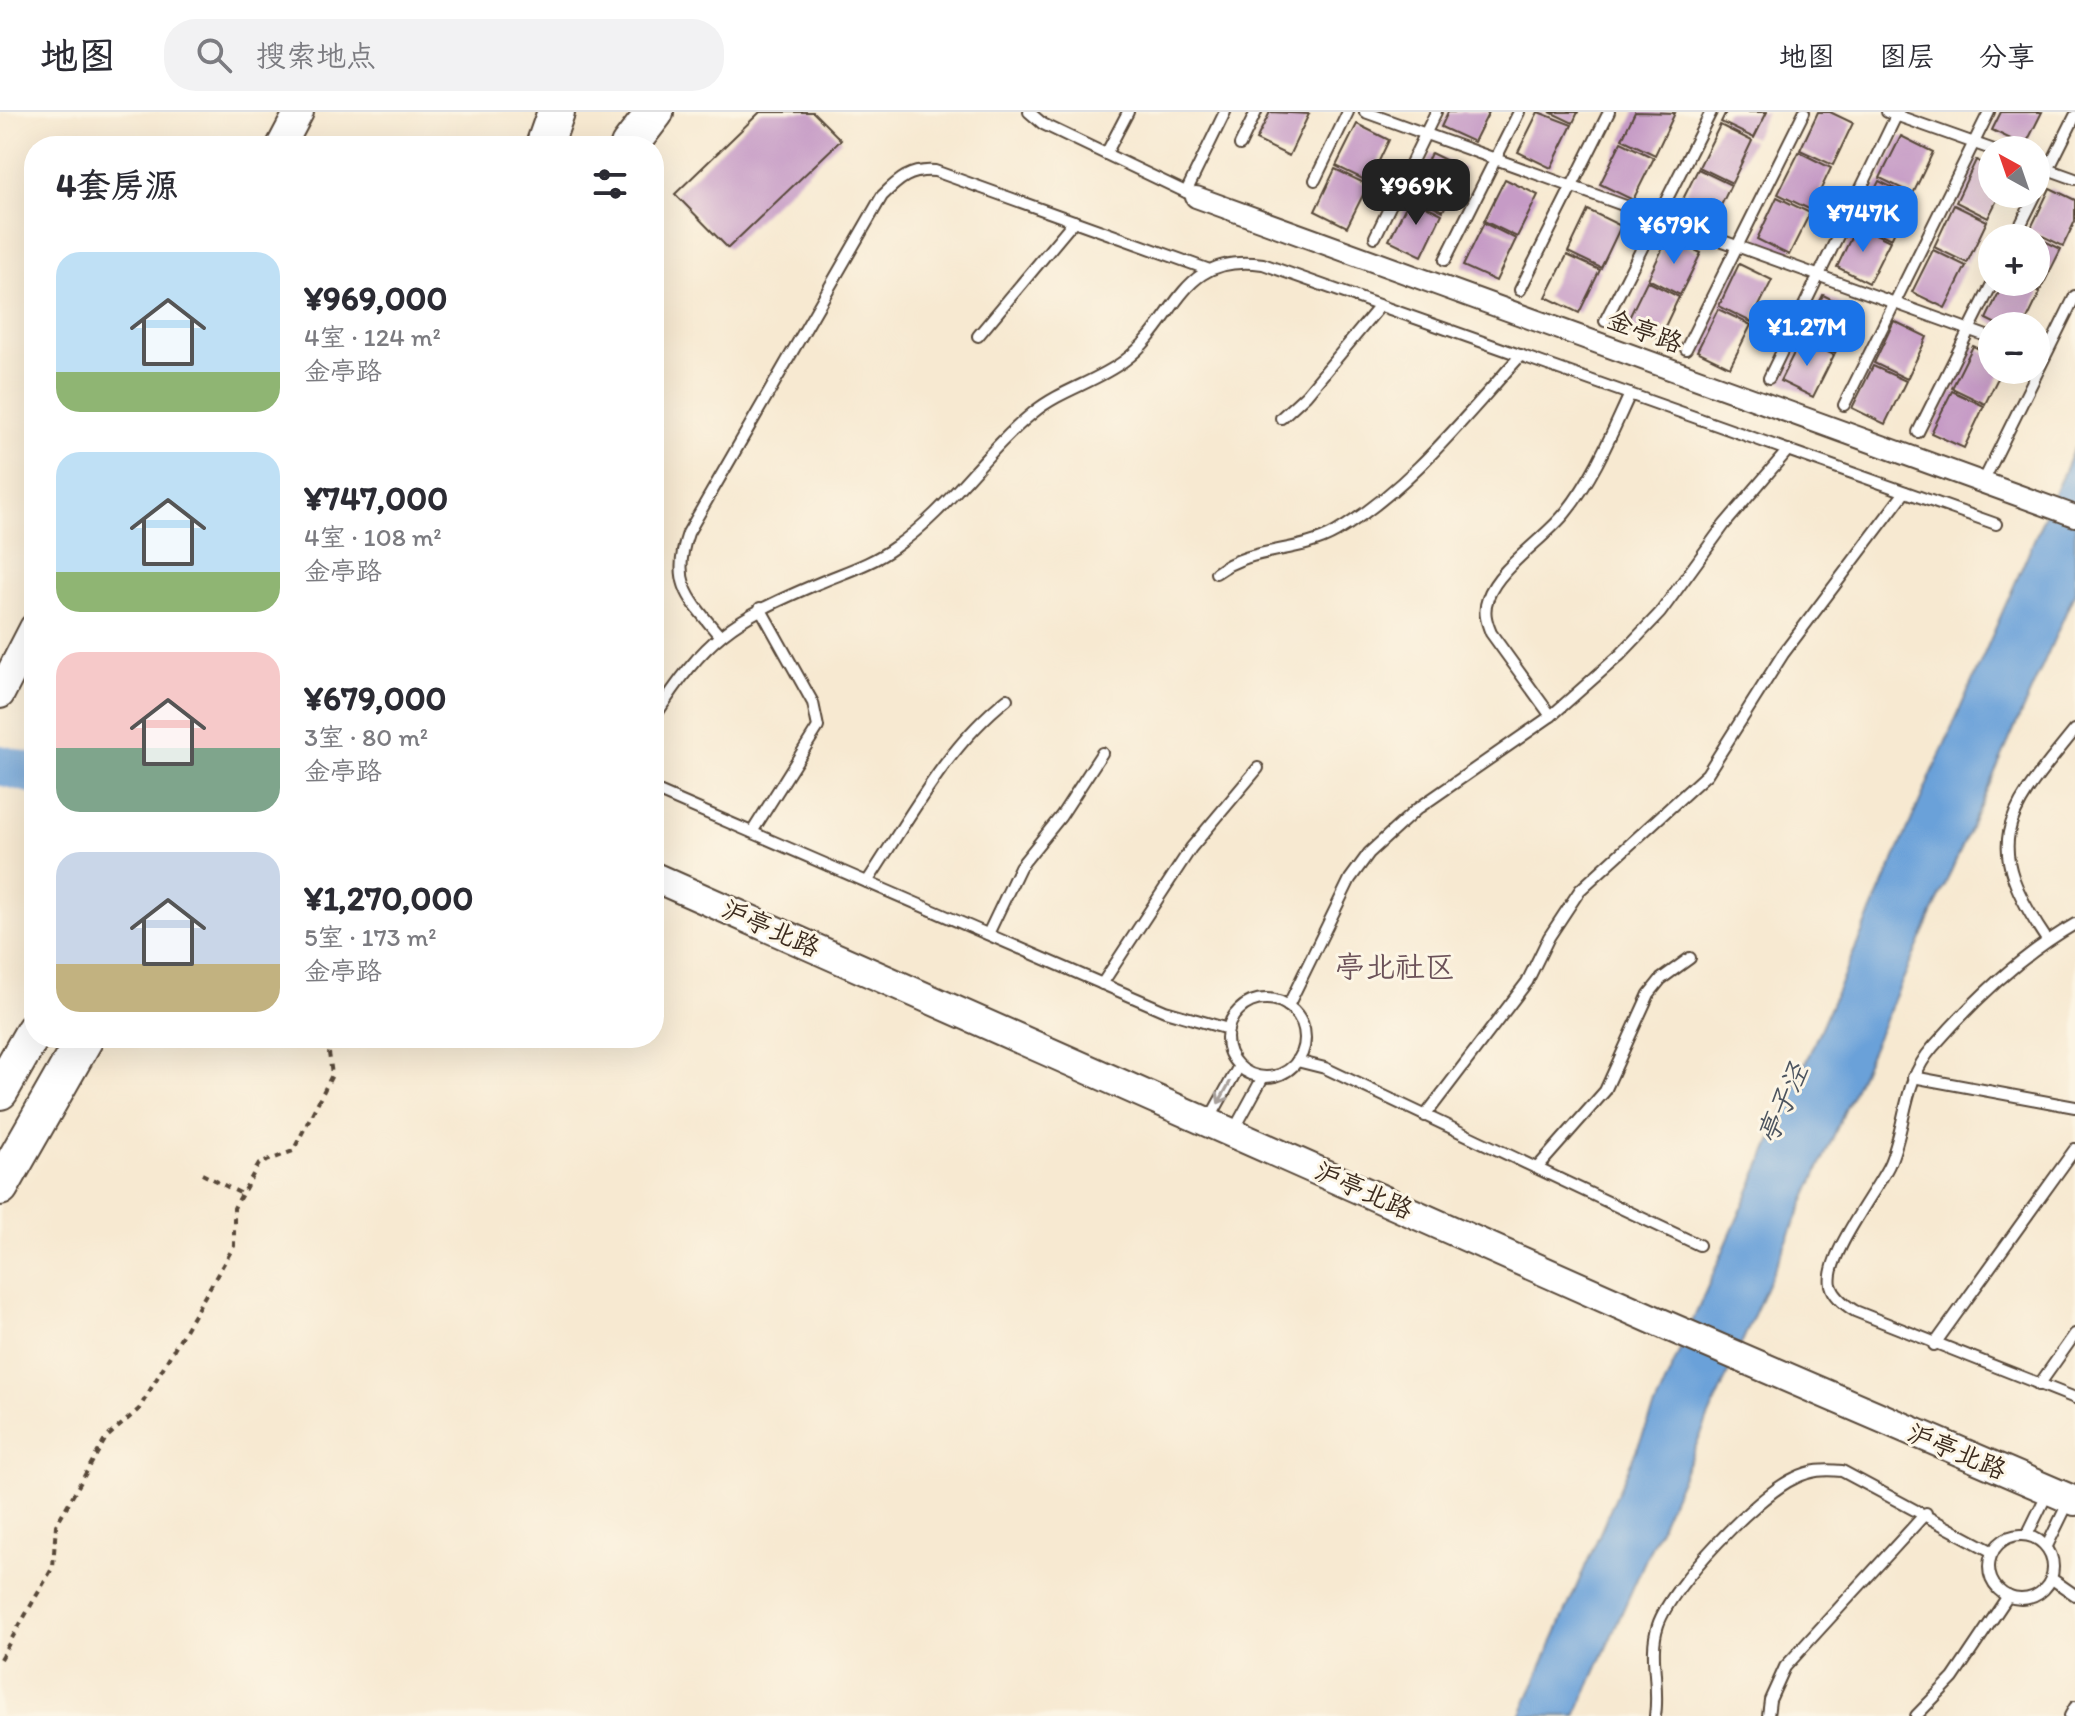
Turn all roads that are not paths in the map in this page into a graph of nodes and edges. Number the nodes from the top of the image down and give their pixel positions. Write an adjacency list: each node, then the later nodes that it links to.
1 (556, 112): 20 (highway)
2 (655, 112): 21 (highway)
3 (1128, 112): 25 (lane)
4 (1225, 112): 32 (lane)
5 (1256, 112): 24 (lane)
6 (1348, 112): 30 (lane)
7 (1365, 112): 18 (lane)
8 (1436, 112): 18 (lane)
9 (1519, 112): 26 (lane)
10 (1609, 112): 31 (lane)
11 (1711, 112): 33 (lane)
12 (1804, 112): 36 (lane)
13 (1989, 112): 22 (lane)
14 (1031, 113): 25 (lane)
15 (1894, 113): 22 (lane); 39 (lane)
16 (293, 116): 19 (street)
17 (2075, 116): 27 (lane)
18 (1425, 134): 26 (lane); 35 (lane)
19 (285, 136)
20 (548, 136)
21 (637, 136)
22 (1974, 143): 23 (lane); 43 (lane)
23 (1978, 144)
24 (1240, 145)
25 (1106, 154): 32 (lane)
26 (1496, 159): 31 (lane); 37 (lane)
27 (2050, 165)
28 (2050, 170): 29 (lane)
29 (2075, 179)
30 (1315, 180)
31 (1572, 187): 33 (lane); 40 (lane)
32 (1191, 195): 59 (street, 金亭路)
33 (1658, 217): 36 (lane); 45 (lane)
34 (1074, 221): 38 (lane); 48 (lane); 65 (lane)
35 (1375, 237)
36 (1737, 246): 39 (lane); 50 (lane)
37 (1445, 260)
38 (1207, 269): 44 (lane); 64 (lane)
39 (1819, 276): 43 (lane); 52 (lane)
40 (1520, 290)
41 (1986, 296): 46 (lane)
42 (2075, 296): 49 (lane)
43 (1895, 303): 46 (lane); 55 (lane)
44 (1380, 306): 51 (lane); 56 (lane)
45 (1605, 321)
46 (1969, 330): 47 (lane); 57 (lane)
47 (1978, 333)
48 (978, 336)
49 (2050, 339)
50 (1686, 349)
51 (1521, 355): 54 (lane); 63 (lane)
52 (1769, 378)
53 (2027, 384): 59 (lane)
54 (1630, 394): 58 (lane); 70 (lane)
55 (1844, 405)
56 (1281, 418)
57 (1918, 432)
58 (1788, 450): 60 (lane); 70 (lane)
59 (1984, 480): 61 (street, 金亭路)
60 (1905, 492): 62 (lane); 94 (lane)
61 (2075, 516)
62 (1996, 524)
63 (1216, 573)
64 (760, 608): 65 (lane); 75 (lane)
65 (719, 635): 69 (lane)
66 (24, 647): 67 (street)
67 (0, 694)
68 (1007, 699): 77 (lane)
69 (664, 703)
70 (1551, 716): 83 (lane)
71 (2075, 730): 80 (lane)
72 (1102, 753): 79 (lane)
73 (1258, 768): 82 (lane)
74 (664, 794): 75 (lane)
75 (752, 832): 77 (lane)
76 (664, 881): 95 (street, 沪亭北路)
77 (867, 882): 79 (lane)
78 (2075, 924): 80 (lane)
79 (988, 934): 82 (lane)
80 (2047, 940): 91 (lane)
81 (1690, 958): 97 (lane)
82 (1102, 984): 84 (lane)
83 (1288, 1006): 84 (lane); 88 (lane)
84 (1228, 1029): 89 (lane)
85 (24, 1048): 92 (highway)
86 (71, 1048): 98 (highway)
87 (79, 1048): 99 (highway)
88 (1297, 1061): 90 (lane); 94 (lane)
89 (1239, 1066): 90 (lane); 95 (lane, one-way to 95)
90 (1263, 1077): 95 (lane)
91 (1913, 1077): 93 (lane); 102 (lane)
92 (0, 1091)
93 (2075, 1107)
94 (1425, 1116): 97 (lane)
95 (1221, 1126): 105 (street, 沪亭北路)
96 (2075, 1149): 102 (lane)
97 (1537, 1168): 100 (lane)
98 (0, 1173)
99 (0, 1187)
100 (1699, 1245)
101 (2075, 1334): 103 (lane)
102 (1934, 1345): 103 (lane)
103 (2039, 1385): 104 (lane)
104 (2075, 1398)
105 (2065, 1497): 107 (lane); 108 (lane)
106 (1926, 1513): 109 (lane); 114 (lane); 115 (lane)
107 (2027, 1535): 108 (lane); 109 (lane)
108 (2047, 1546): 110 (lane)
109 (1993, 1552): 112 (lane)
110 (2052, 1579): 111 (lane); 112 (lane)
111 (2075, 1595)
112 (2008, 1596): 116 (lane)
113 (2075, 1707): 117 (lane)
114 (1655, 1716)
115 (1768, 1716)
116 (1916, 1716)
117 (2070, 1716)

